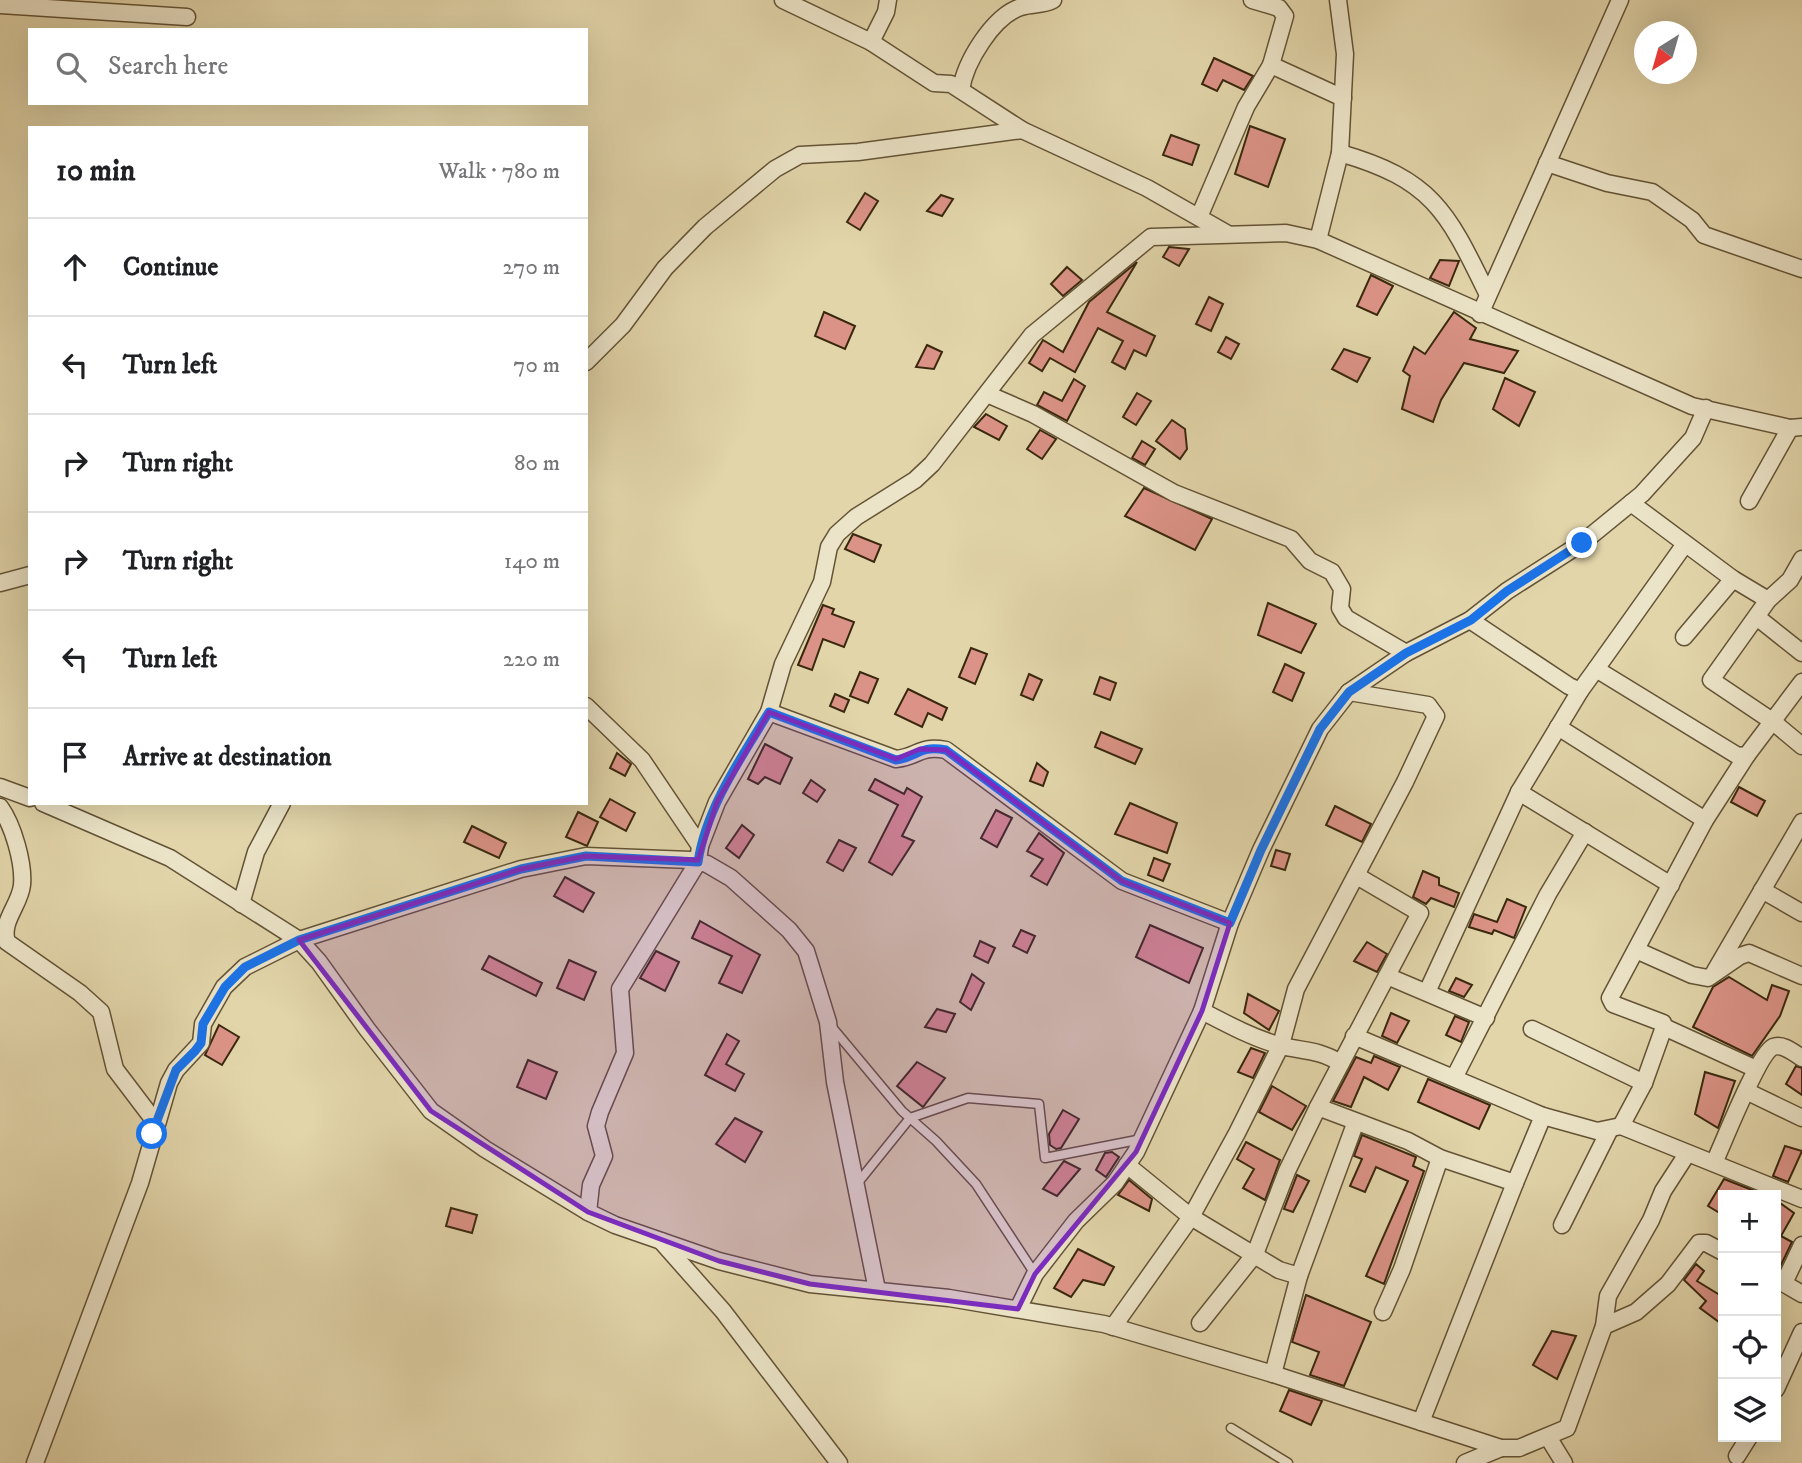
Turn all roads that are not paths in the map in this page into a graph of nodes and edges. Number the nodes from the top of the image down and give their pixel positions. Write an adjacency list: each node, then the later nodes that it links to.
1 (783, 0): 10 (street)
2 (888, 0): 10 (street)
3 (1053, 0): 12 (street)
4 (1252, 0): 11 (street)
5 (1338, 0): 13 (street)
6 (1620, 0): 16 (street)
7 (0, 5): 8 (street)
8 (105, 5): 9 (street)
9 (187, 17)
10 (871, 43): 12 (street)
11 (1271, 65): 13 (street); 17 (street)
12 (961, 90): 14 (street)
13 (1343, 98): 15 (street)
14 (1022, 130): 17 (street); 23 (street)
15 (1340, 153): 19 (street); 21 (street)
16 (1547, 163): 20 (street); 21 (street)
17 (1199, 217): 18 (street)
18 (1226, 233): 19 (street); 24 (street)
19 (1318, 240): 22 (street)
20 (1802, 269)
21 (1488, 295): 22 (street)
22 (1480, 314): 25 (street)
23 (588, 360)
24 (987, 394): 39 (street); 46 (street)
25 (1706, 408): 26 (street); 28 (street)
26 (1796, 428): 27 (street)
27 (1749, 501)
28 (1631, 503): 29 (street); 37 (street)
29 (1685, 544): 32 (street); 41 (street)
30 (1802, 559): 34 (street)
31 (28, 576): 33 (street)
32 (1733, 579): 35 (street); 38 (street)
33 (0, 583)
34 (1796, 584): 35 (street)
35 (1768, 600): 36 (street)
36 (1758, 618): 40 (street); 47 (street)
37 (1471, 620): 39 (street); 43 (street)
38 (1684, 637)
39 (1406, 653): 44 (street)
40 (1802, 653)
41 (1596, 669): 43 (street); 50 (street)
42 (1802, 682): 47 (street)
43 (1580, 691): 48 (street)
44 (1349, 692): 61 (street); 66 (street)
45 (588, 708): 60 (street)
46 (769, 712): 60 (street); 66 (street)
47 (1772, 721): 49 (street); 50 (street)
48 (1558, 727): 52 (street); 57 (street)
49 (1802, 746)
50 (1747, 755): 57 (street)
51 (0, 787): 53 (street)
52 (1519, 792): 59 (street); 72 (street)
53 (28, 797)
54 (48, 805): 64 (street)
55 (281, 805): 64 (street)
56 (0, 807): 90 (street)
57 (1704, 820): 62 (street)
58 (1802, 822): 63 (street)
59 (1585, 832): 62 (street); 74 (street)
60 (699, 854): 67 (street); 75 (street); 101 (street)
61 (1357, 876): 69 (street); 79 (street)
62 (1671, 885): 68 (street)
63 (1762, 890): 65 (street); 70 (street)
64 (241, 904): 67 (street)
65 (1802, 913)
66 (1230, 923): 73 (street)
67 (299, 940): 90 (street); 101 (street)
68 (1636, 950): 70 (street); 76 (street)
69 (1387, 976): 72 (street); 78 (street)
70 (1712, 976): 71 (street)
71 (1802, 976)
72 (1426, 992): 74 (street)
73 (1202, 1011): 79 (street); 93 (street)
74 (1486, 1018): 83 (street)
75 (828, 1022): 88 (lane); 99 (street)
76 (1664, 1027): 82 (street); 84 (street)
77 (1532, 1029): 84 (street)
78 (1354, 1036): 81 (street); 83 (street)
79 (1281, 1045): 81 (street); 102 (street)
80 (1802, 1058): 82 (street)
81 (1341, 1063): 86 (street)
82 (1756, 1069): 85 (street)
83 (1454, 1078): 87 (street)
84 (1644, 1083): 92 (street)
85 (1746, 1091): 89 (street); 96 (street)
86 (1318, 1107): 91 (street); 107 (street)
87 (1543, 1116): 92 (street); 98 (street)
88 (910, 1118): 93 (lane); 99 (lane); 108 (lane)
89 (1802, 1118)
90 (156, 1123): 128 (street)
91 (1355, 1124): 95 (street); 109 (street)
92 (1615, 1128): 94 (street); 103 (street)
93 (1142, 1139): 97 (street)
94 (1687, 1154): 96 (street); 117 (street)
95 (1440, 1157): 98 (street); 115 (street)
96 (1714, 1163): 100 (street)
97 (1127, 1165): 102 (street); 108 (street)
98 (1515, 1182): 122 (street)
99 (856, 1185): 112 (street)
100 (1802, 1199)
101 (587, 1212): 104 (street)
102 (1191, 1217): 107 (street); 118 (street)
103 (1562, 1225)
104 (661, 1241): 112 (street); 129 (street)
105 (1802, 1245): 110 (street)
106 (1718, 1249): 117 (street)
107 (1255, 1254): 109 (street); 116 (street)
108 (1035, 1275): 114 (street)
109 (1299, 1276): 120 (street)
110 (1781, 1279)
111 (1781, 1282): 113 (street)
112 (877, 1290): 114 (street)
113 (1802, 1294)
114 (1018, 1309): 118 (street)
115 (1383, 1312)
116 (1200, 1323)
117 (1604, 1325): 124 (street)
118 (1113, 1327): 120 (street)
119 (1802, 1332): 121 (street)
120 (1273, 1374): 122 (street)
121 (1781, 1379)
122 (1421, 1422): 126 (street)
123 (1231, 1428): 130 (lane)
124 (1548, 1437): 126 (street); 132 (street)
125 (1746, 1442): 127 (street)
126 (1502, 1448): 131 (street)
127 (1737, 1456)
128 (34, 1463)
129 (839, 1463)
130 (1288, 1463)
131 (1465, 1463)
132 (1564, 1463)

